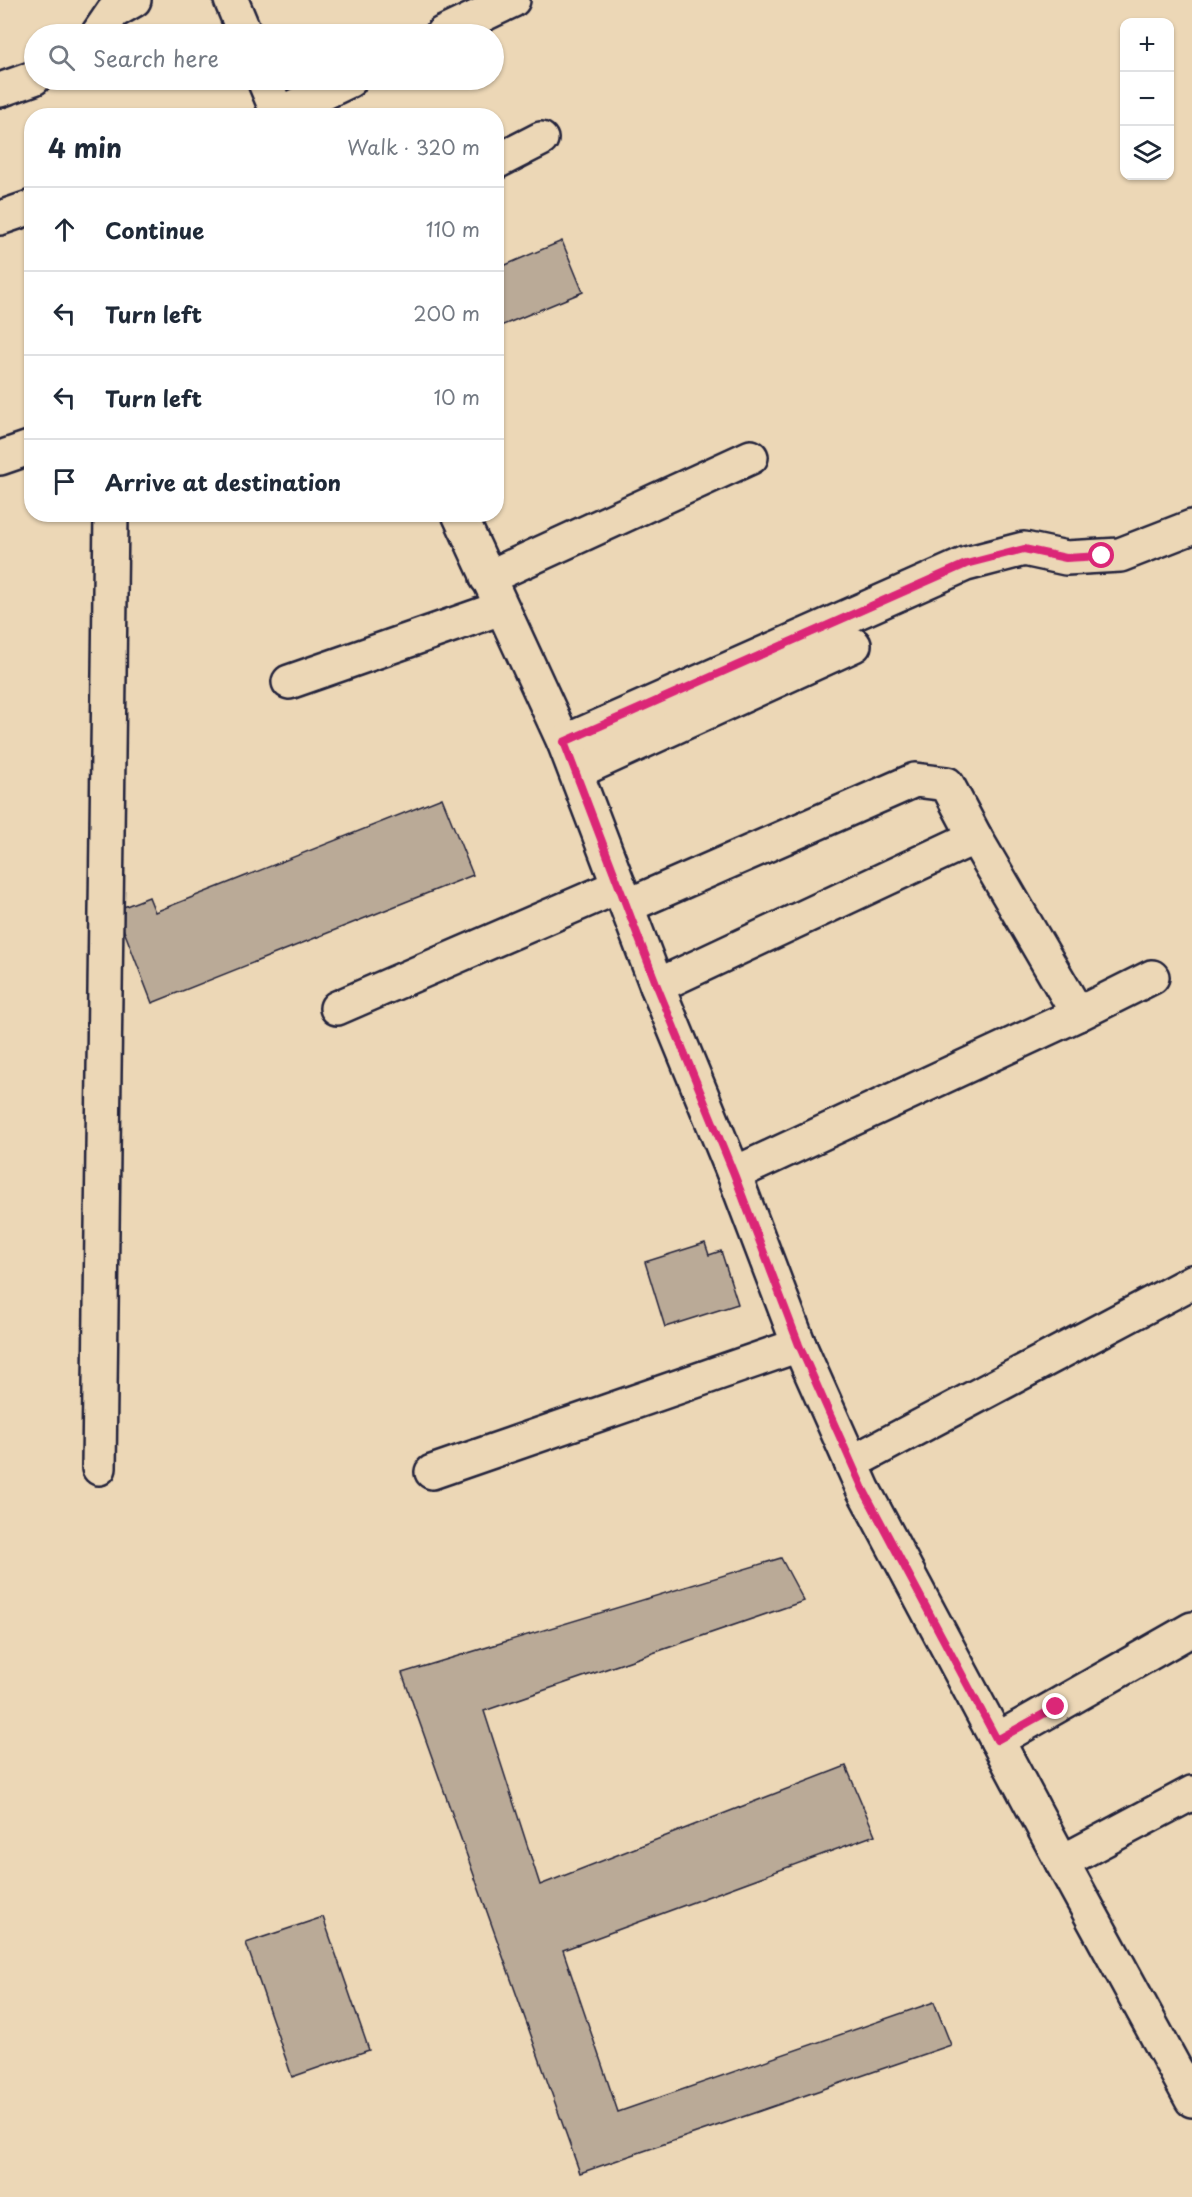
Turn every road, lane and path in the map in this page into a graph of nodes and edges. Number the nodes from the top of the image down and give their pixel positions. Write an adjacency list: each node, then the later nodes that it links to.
1 (134, 0): 4 (street)
2 (231, 0): 5 (street)
3 (513, 0): 6 (street)
4 (105, 24)
5 (241, 24)
6 (463, 24)
7 (24, 82): 8 (street)
8 (0, 90)
9 (268, 90): 11 (street)
10 (329, 90): 12 (street)
11 (275, 108)
12 (292, 108)
13 (541, 139): 14 (street)
14 (504, 158)
15 (24, 210): 16 (street)
16 (0, 218)
17 (24, 450): 19 (street)
18 (751, 457): 23 (street)
19 (0, 458)
20 (111, 522): 38 (street)
21 (463, 522): 23 (street)
22 (1192, 528): 27 (street)
23 (488, 578): 24 (street)
24 (501, 608): 26 (street); 27 (street)
25 (854, 645): 27 (street)
26 (289, 682)
27 (570, 757): 29 (street)
28 (975, 837): 29 (street); 31 (street); 33 (street)
29 (623, 896): 31 (street); 32 (street)
30 (1152, 977): 33 (street)
31 (657, 986): 34 (street)
32 (337, 1008)
33 (1078, 1014): 34 (street)
34 (734, 1174): 36 (street)
35 (1192, 1282): 37 (street)
36 (799, 1345): 37 (street); 39 (street)
37 (851, 1463): 41 (street)
38 (99, 1468)
39 (432, 1472)
40 (1192, 1629): 41 (street)
41 (997, 1740): 43 (street)
42 (1192, 1793): 43 (street)
43 (1062, 1862): 44 (street)
44 (1192, 2100)

